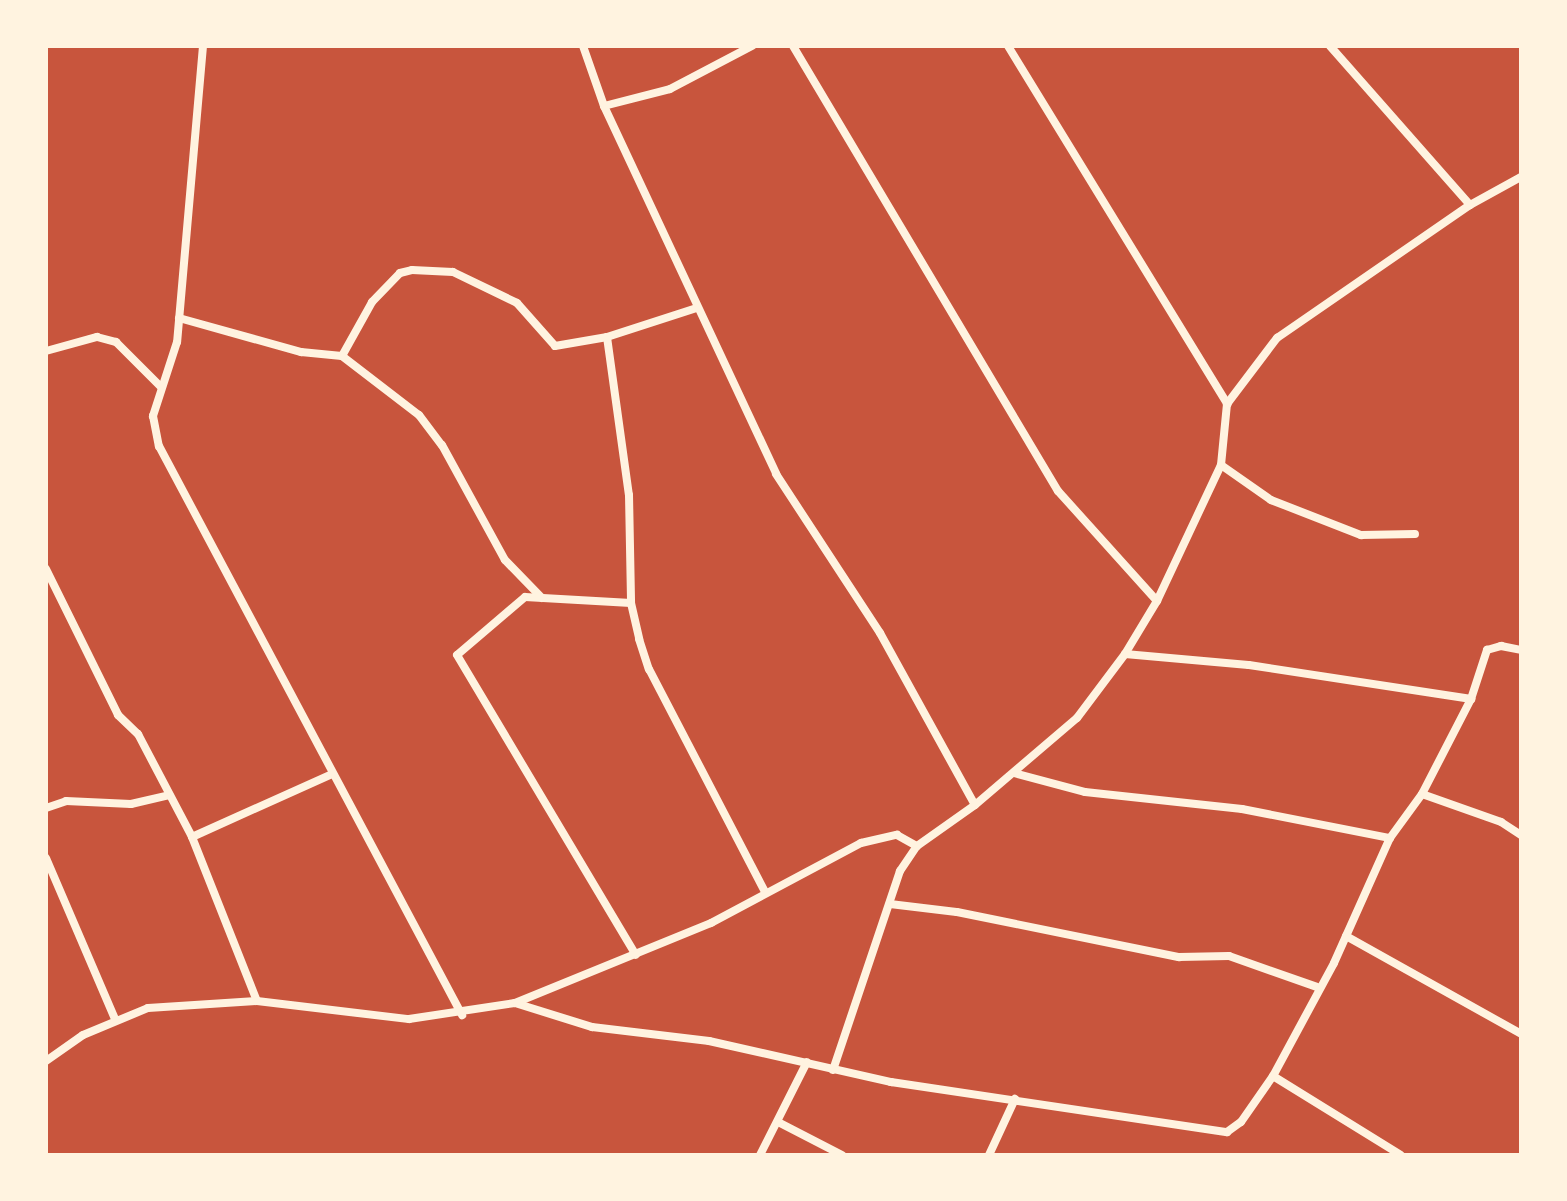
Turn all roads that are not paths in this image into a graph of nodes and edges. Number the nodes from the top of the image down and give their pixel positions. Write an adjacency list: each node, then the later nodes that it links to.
1 (203, 46): 11 (street)
2 (583, 46): 7 (street)
3 (752, 46): 7 (street)
4 (793, 46): 21 (street)
5 (1008, 46): 16 (street)
6 (1330, 46): 9 (street)
7 (604, 106): 10 (street)
8 (1521, 177): 9 (street)
9 (1470, 205): 16 (street)
10 (697, 308): 12 (street); 30 (street)
11 (179, 318): 14 (street); 15 (street)
12 (607, 337): 14 (street); 22 (street)
13 (46, 351): 15 (street)
14 (342, 356): 20 (street)
15 (161, 387): 27 (street)
16 (1227, 404): 17 (street)
17 (1221, 465): 18 (street); 21 (street)
18 (1415, 534)
19 (46, 569): 29 (street)
20 (542, 598): 22 (street); 40 (street)
21 (1157, 601): 24 (street)
22 (631, 603): 37 (street)
23 (1521, 650): 25 (street)
24 (1125, 654): 25 (street); 26 (street)
25 (1471, 699): 28 (street)
26 (1014, 773): 30 (street); 34 (street)
27 (332, 774): 33 (street); 44 (street)
28 (1422, 794): 32 (street); 34 (street)
29 (167, 796): 31 (street); 33 (street)
30 (975, 805): 35 (street)
31 (46, 808)
32 (1521, 835)
33 (192, 837): 42 (street)
34 (1390, 838): 39 (street)
35 (917, 846): 37 (street); 38 (street)
36 (46, 858): 45 (street)
37 (765, 892): 40 (street)
38 (890, 904): 41 (street); 49 (street)
39 (1346, 936): 41 (street); 46 (street)
40 (636, 955): 43 (street)
41 (1317, 987): 50 (street)
42 (257, 1001): 44 (street); 45 (street)
43 (515, 1003): 44 (street); 48 (street)
44 (462, 1015)
45 (115, 1019): 47 (street)
46 (1521, 1034)
47 (46, 1061)
48 (807, 1062): 49 (street); 52 (street)
49 (833, 1070): 51 (street)
50 (1273, 1076): 51 (street); 56 (street)
51 (1015, 1099): 55 (street)
52 (778, 1122): 53 (street); 54 (street)
53 (760, 1155)
54 (842, 1155)
55 (989, 1155)
56 (1401, 1155)

